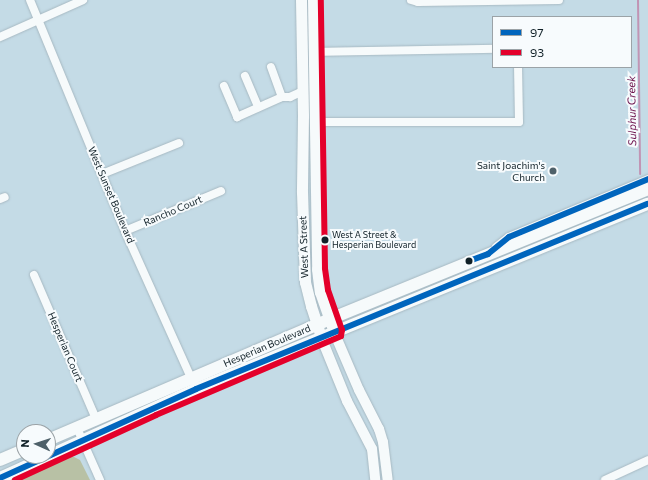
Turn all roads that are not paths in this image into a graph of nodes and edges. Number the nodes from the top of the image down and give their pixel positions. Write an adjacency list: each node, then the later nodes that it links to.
1 (30, 0): 8 (street, West Sunset Boulevard)
2 (83, 0): 8 (street)
3 (301, 0): 16 (main road, West A Street)
4 (313, 0): 11 (main road, West A Street)
5 (411, 0): 6 (street)
6 (522, 0): 7 (street)
7 (559, 0)
8 (38, 20): 9 (street); 22 (street, West Sunset Boulevard)
9 (0, 36)
10 (492, 49): 11 (street)
11 (314, 52): 20 (main road, West A Street)
12 (271, 67): 17 (street)
13 (518, 68): 20 (street)
14 (245, 76): 18 (street)
15 (224, 86): 18 (street)
16 (303, 92): 17 (street); 19 (main road, West A Street)
17 (282, 97): 18 (street)
18 (258, 107)
19 (303, 116): 20 (main road); 26 (main road, West A Street)
20 (315, 122): 28 (main road, West A Street)
21 (179, 143): 22 (street)
22 (102, 174): 29 (street, West Sunset Boulevard)
23 (648, 179): 30 (street, Hesperian Boulevard)
24 (648, 189): 30 (main road, Hesperian Boulevard)
25 (221, 191): 29 (street, Rancho Court)
26 (302, 192): 28 (main road); 33 (main road, West A Street)
27 (648, 204): 34 (main road, Hesperian Boulevard)
28 (317, 205): 32 (main road, West A Street)
29 (125, 231): 36 (street, West Sunset Boulevard)
30 (488, 254): 32 (main road, Hesperian Boulevard)
31 (34, 275): 38 (street, Hesperian Court)
32 (330, 319): 33 (main road, Hesperian Boulevard); 34 (main road, West A Street)
33 (317, 325): 35 (main road, West A Street); 36 (main road, Hesperian Boulevard)
34 (334, 332): 35 (main road, Hesperian Boulevard); 48 (street, West A Street)
35 (321, 337): 37 (main road, Hesperian Boulevard); 47 (street, West A Street)
36 (191, 378): 37 (street, West Sunset Boulevard); 38 (main road, Hesperian Boulevard)
37 (196, 389): 41 (main road, Hesperian Boulevard)
38 (96, 419): 39 (main road, Hesperian Boulevard)
39 (76, 428): 40 (main road, Hesperian Boulevard); 41 (street)
40 (56, 437)
41 (81, 441): 45 (main road, Hesperian Boulevard); 46 (street)
42 (16, 453): 43 (main road)
43 (0, 460)
44 (648, 460): 49 (street)
45 (0, 478)
46 (100, 480)
47 (375, 480)
48 (388, 480)
49 (605, 480)

